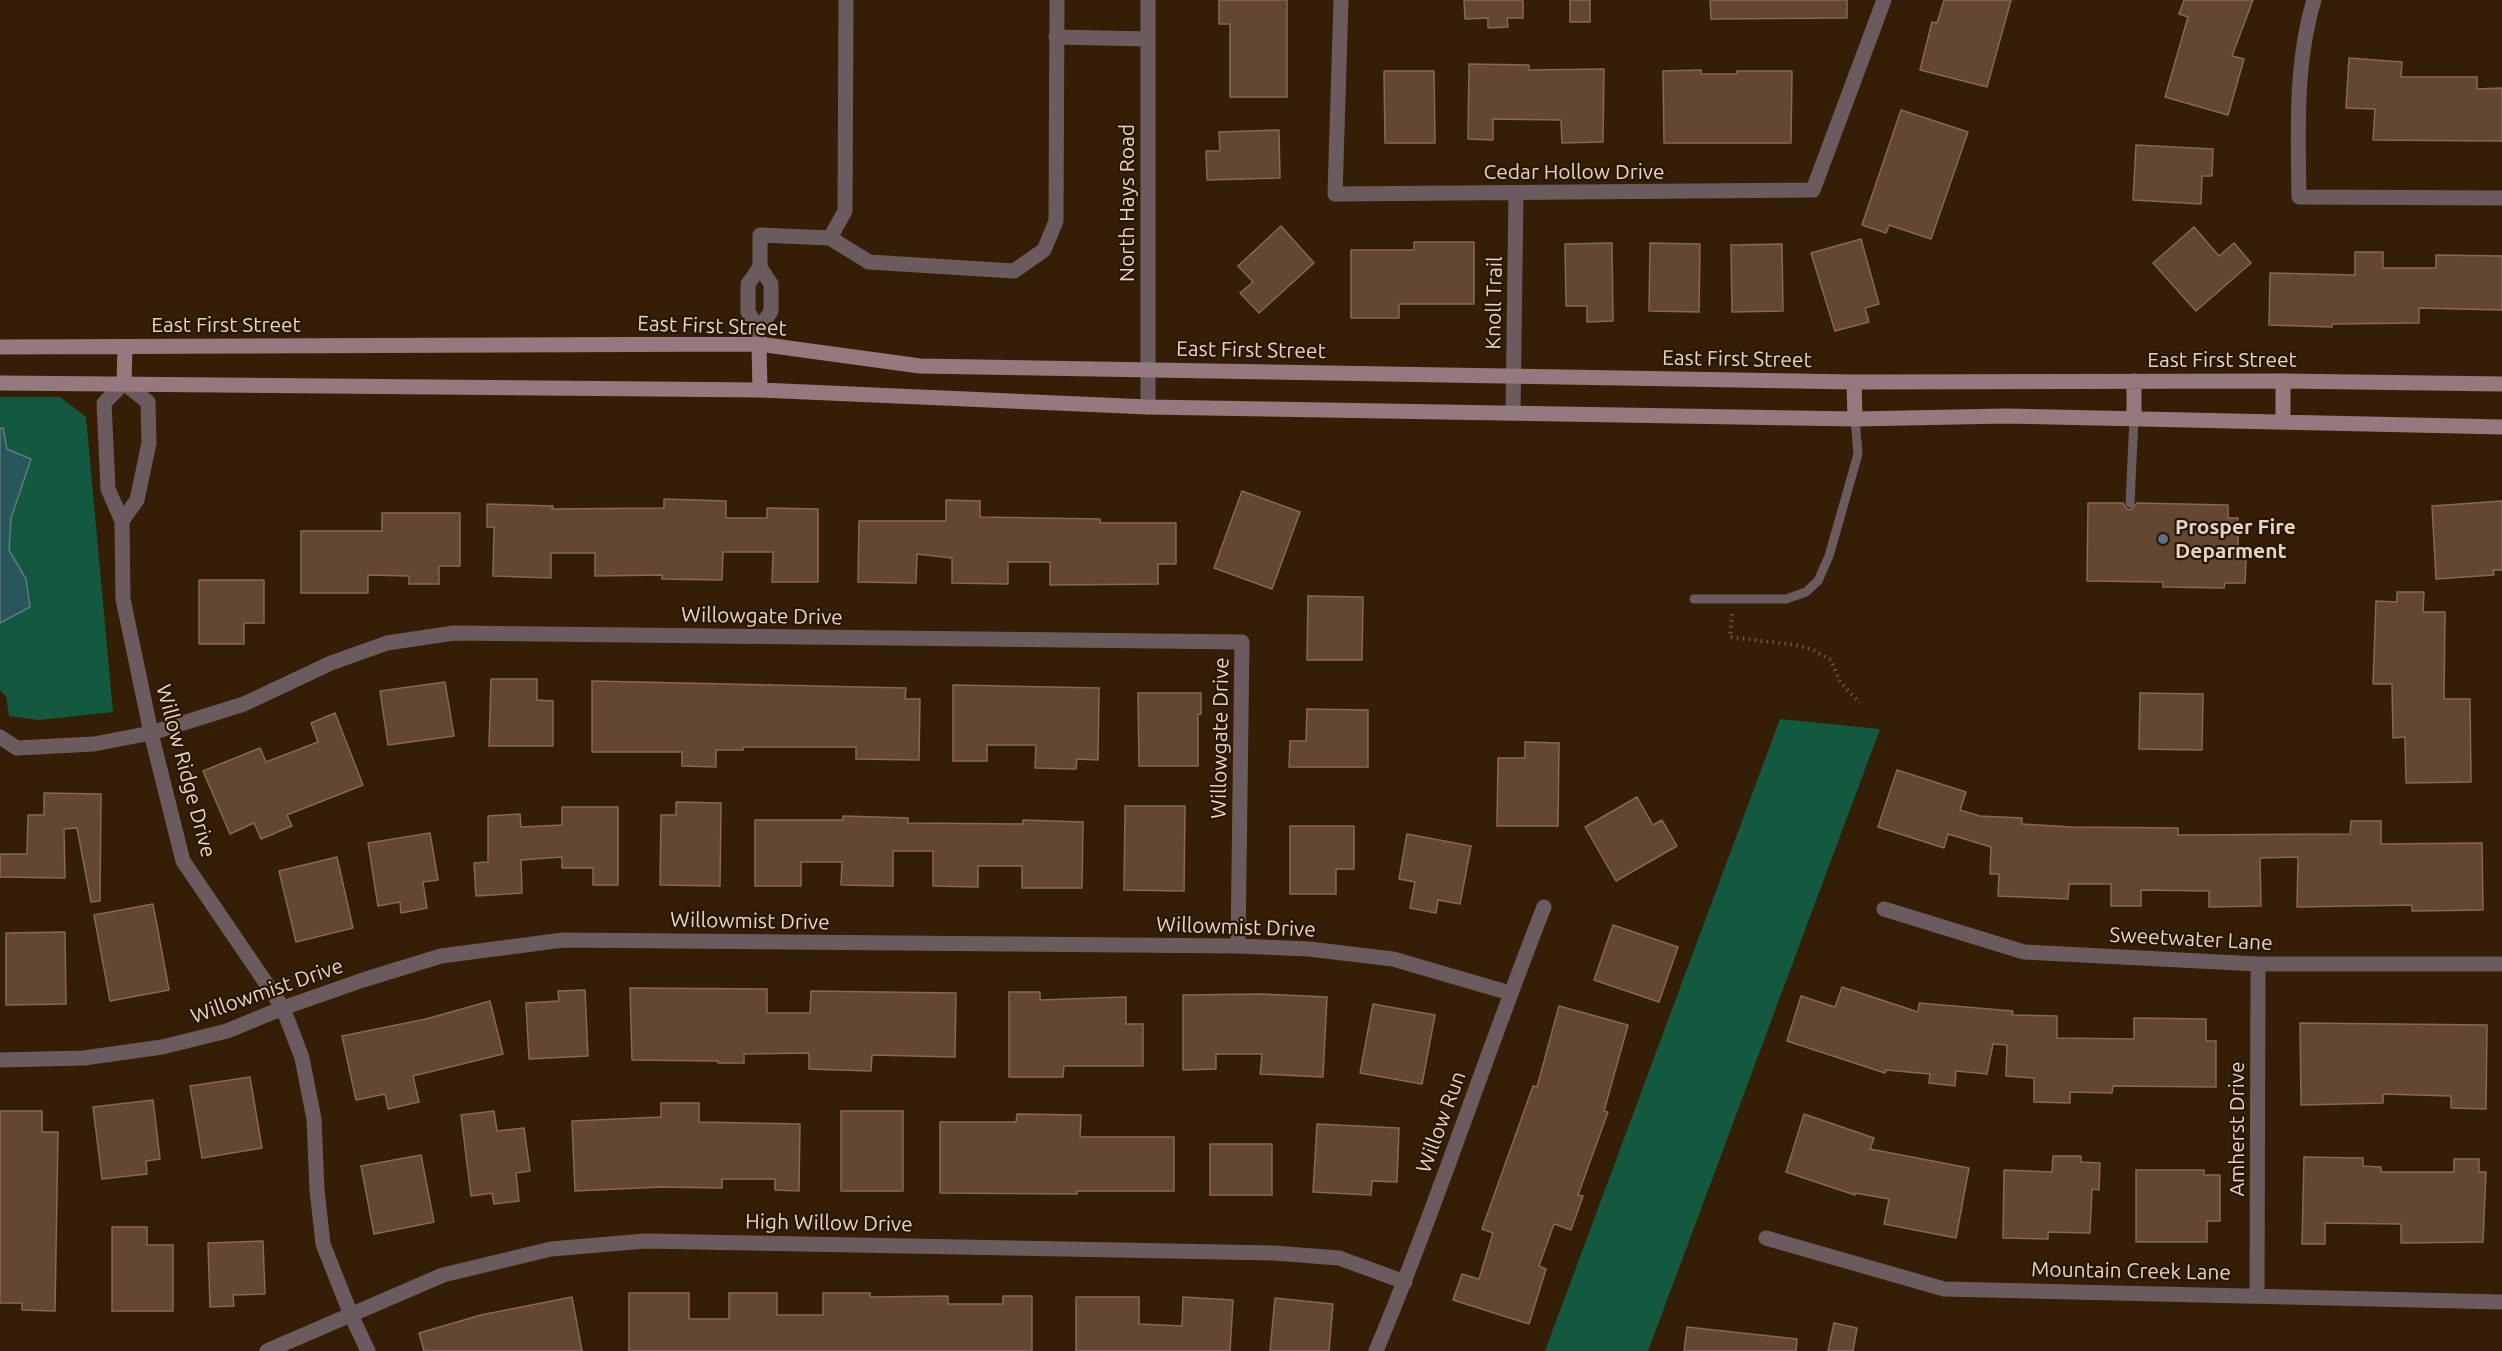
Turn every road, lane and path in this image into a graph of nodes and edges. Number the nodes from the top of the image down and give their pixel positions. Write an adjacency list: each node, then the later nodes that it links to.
1 (846, 0): 11 (street)
2 (1057, 0): 7 (street)
3 (1148, 0): 8 (street, North Hays Road)
4 (1341, 0): 9 (street, Cedar Hollow Drive)
5 (1884, 0): 9 (street, Cedar Hollow Drive)
6 (2314, 0): 10 (street)
7 (1056, 37): 8 (street); 11 (street)
8 (1148, 39): 16 (street, North Hays Road)
9 (1516, 193): 17 (street, Knoll Trail)
10 (2502, 198)
11 (830, 238): 12 (street)
12 (760, 267): 13 (street); 13 (street)
13 (759, 337): 15 (main road, East First Street); 16 (main road, East First Street); 24 (main road)
14 (0, 347): 15 (main road, East First Street)
15 (125, 347): 22 (main road)
16 (1149, 369): 17 (main road, East First Street); 25 (street, North Hays Road)
17 (1514, 375): 20 (main road, East First Street); 26 (street, Knoll Trail)
18 (2134, 381): 19 (main road, East First Street); 20 (main road, East First Street); 27 (main road)
19 (2283, 381): 23 (main road, East First Street); 29 (main road)
20 (1854, 382): 28 (main road)
21 (0, 383): 22 (main road)
22 (124, 383): 24 (main road); 32 (street, Willow Ridge Drive); 32 (street)
23 (2502, 384)
24 (760, 390): 25 (main road)
25 (1148, 407): 26 (main road)
26 (1513, 413): 28 (main road)
27 (2134, 418): 28 (main road); 29 (main road); 31 (lane)
28 (1855, 419): 34 (lane)
29 (2283, 421): 30 (main road)
30 (2502, 427)
31 (2130, 503)
32 (122, 521): 36 (street, Willow Ridge Drive)
33 (1694, 599): 34 (lane)
34 (1734, 599): 35 (path)
35 (1860, 703)
36 (151, 733): 37 (street, Willowgate Drive); 40 (street, Willowgate Drive); 44 (street, Willow Ridge Drive)
37 (0, 737)
38 (1544, 907): 43 (street, Willow Run)
39 (1884, 909): 41 (street, Sweetwater Lane)
40 (1238, 946): 43 (street, Willowmist Drive); 44 (street, Willowmist Drive)
41 (2258, 964): 42 (street, Sweetwater Lane); 48 (street, Amherst Drive)
42 (2502, 964)
43 (1510, 993): 47 (street, Willow Run)
44 (283, 1008): 45 (street, Willowmist Drive); 50 (street, Willow Ridge Drive)
45 (0, 1060)
46 (1766, 1238): 48 (street, Mountain Creek Lane)
47 (1405, 1282): 50 (street, High Willow Drive); 53 (street, Willow Run)
48 (2257, 1295): 49 (street, Mountain Creek Lane)
49 (2502, 1302)
50 (351, 1315): 51 (street, High Willow Drive); 52 (street, Willow Ridge Drive)
51 (267, 1351)
52 (368, 1351)
53 (1376, 1351)

